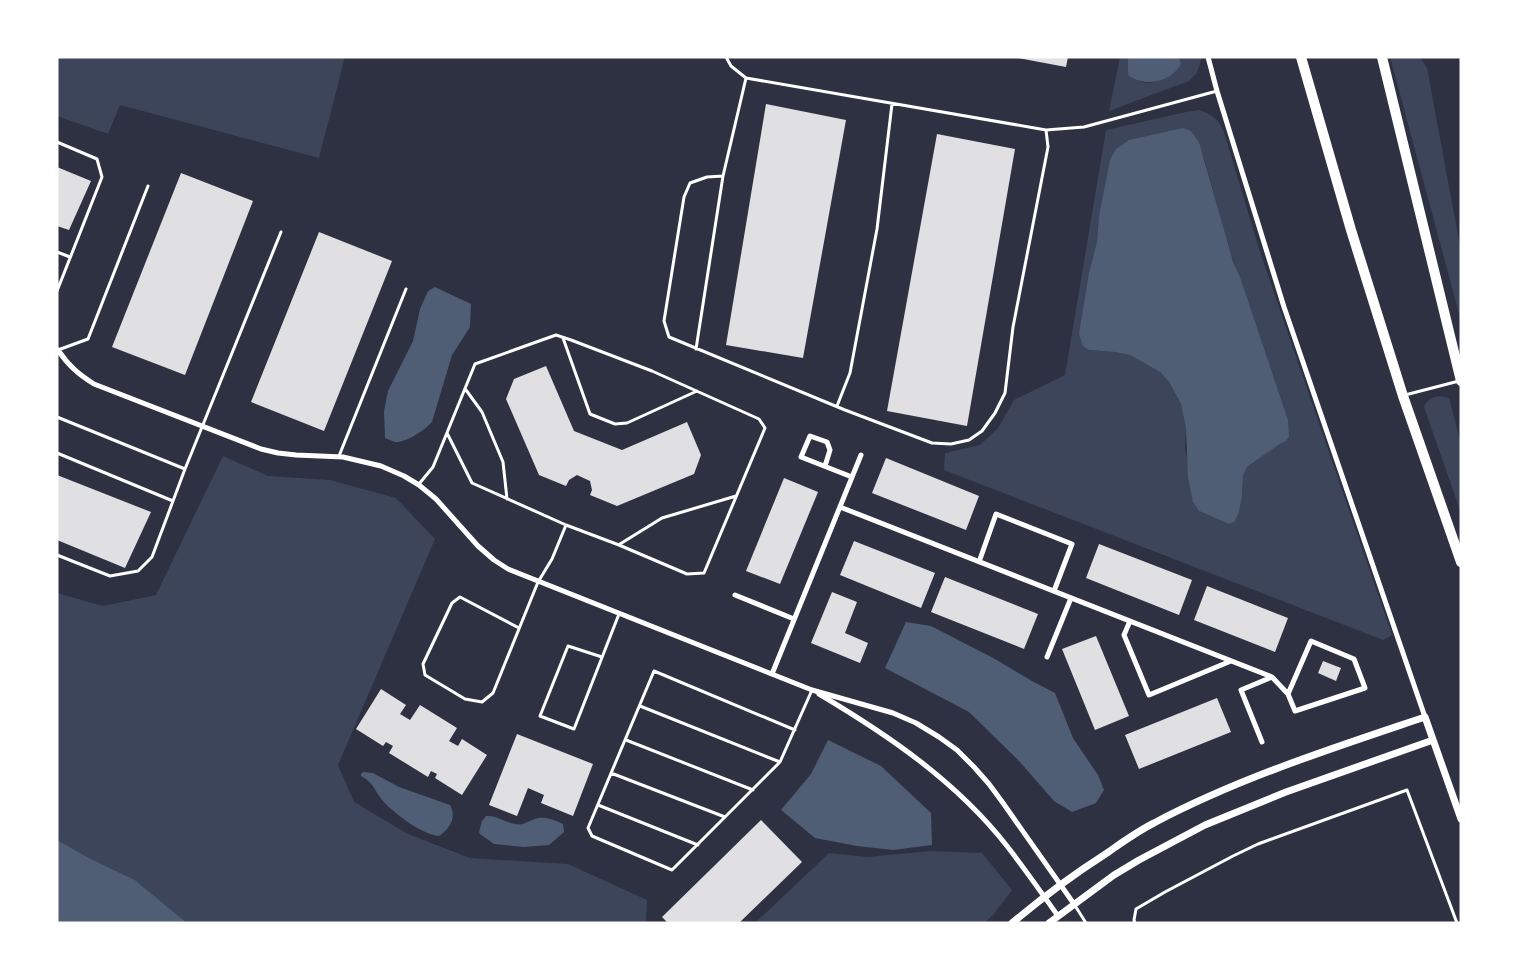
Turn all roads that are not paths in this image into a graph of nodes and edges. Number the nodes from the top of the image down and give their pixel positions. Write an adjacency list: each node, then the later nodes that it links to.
1 (726, 57): 5 (lane)
2 (1209, 57): 6 (street)
3 (1301, 57): 23 (highway)
4 (1382, 57): 20 (highway)
5 (746, 78): 7 (lane); 10 (lane)
6 (1217, 91): 8 (lane); 60 (street)
7 (892, 104): 8 (lane); 24 (lane)
8 (1046, 130): 24 (lane)
9 (57, 142): 14 (lane)
10 (723, 176): 19 (lane); 19 (lane)
11 (148, 186): 18 (lane)
12 (281, 232): 26 (lane)
13 (57, 252): 14 (lane)
14 (70, 257): 15 (lane)
15 (57, 289)
16 (406, 289): 30 (lane)
17 (563, 337): 21 (lane); 22 (lane); 22 (lane)
18 (57, 349): 26 (street)
19 (696, 349): 24 (lane)
20 (1461, 381): 23 (lane)
21 (465, 389): 27 (lane); 36 (lane)
22 (697, 391): 35 (lane)
23 (1403, 396): 43 (highway)
24 (837, 406)
25 (57, 417): 32 (lane)
26 (202, 427): 30 (street); 32 (lane)
27 (447, 433): 34 (lane); 36 (lane)
28 (57, 453): 37 (lane)
29 (861, 455): 33 (street)
30 (339, 456): 34 (street)
31 (825, 466): 31 (street); 33 (street)
32 (185, 469): 37 (lane)
33 (852, 477): 38 (street)
34 (419, 484): 44 (street)
35 (736, 496): 40 (lane); 40 (lane)
36 (507, 498): 39 (lane)
37 (173, 501): 41 (lane)
38 (840, 507): 42 (street); 49 (street)
39 (566, 525): 40 (lane); 44 (lane)
40 (619, 544)
41 (57, 555)
42 (979, 562): 45 (street); 45 (street)
43 (1461, 562)
44 (538, 582): 48 (street); 51 (lane)
45 (1054, 591): 47 (street)
46 (735, 596): 49 (street)
47 (1071, 598): 50 (street); 53 (street)
48 (619, 614): 52 (lane); 55 (street)
49 (794, 620): 55 (street)
50 (1130, 621): 54 (street); 54 (street)
51 (519, 628): 51 (lane)
52 (602, 657): 52 (lane)
53 (1047, 657)
54 (1231, 661): 56 (street)
55 (772, 674): 57 (street)
56 (1272, 677): 58 (street); 64 (street)
57 (812, 690): 61 (lane); 72 (street); 73 (street)
58 (1288, 694): 58 (street)
59 (639, 706): 61 (lane); 62 (lane); 65 (lane)
60 (1425, 717): 63 (street); 72 (street)
61 (795, 730): 65 (lane)
62 (625, 740): 66 (lane); 67 (lane)
63 (1433, 740): 70 (street); 74 (street)
64 (1262, 742)
65 (780, 762): 67 (lane)
66 (611, 773): 68 (lane); 69 (lane)
67 (753, 790): 69 (lane)
68 (598, 805): 71 (lane); 71 (lane)
69 (725, 817): 71 (lane)
70 (1461, 819)
71 (698, 845)
72 (1060, 884): 73 (street); 74 (street)
73 (1044, 896): 75 (street); 76 (street)
74 (1074, 904): 75 (street); 79 (lane)
75 (1058, 916): 77 (street); 78 (lane)
76 (1012, 923)
77 (1049, 923)
78 (1063, 923)
79 (1086, 923)
80 (1135, 923): 81 (lane)
81 (1457, 923)

